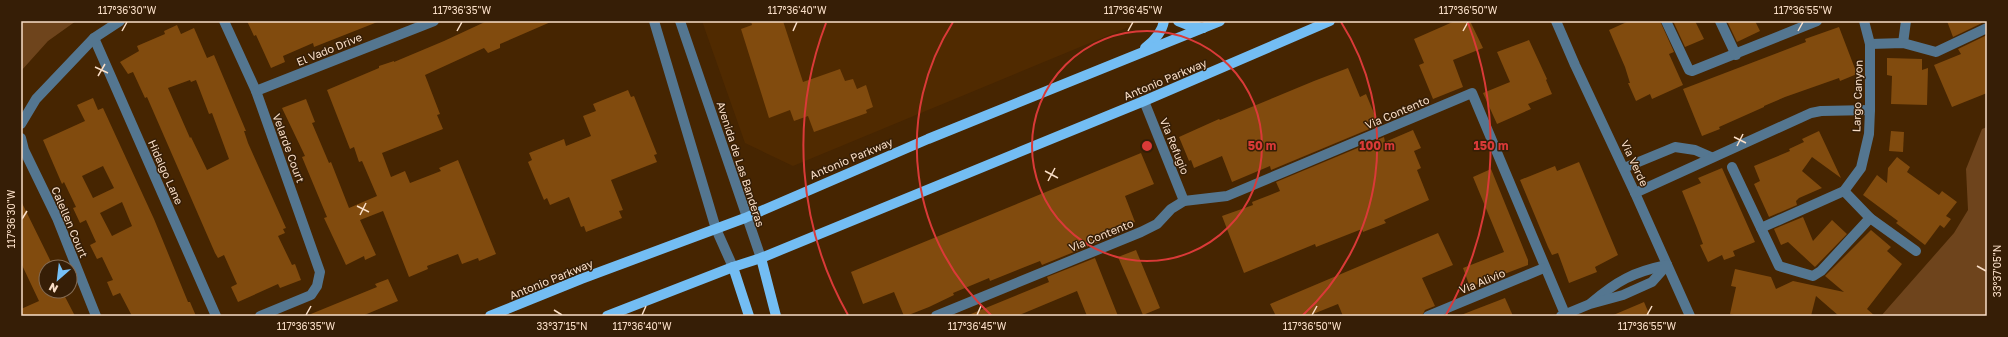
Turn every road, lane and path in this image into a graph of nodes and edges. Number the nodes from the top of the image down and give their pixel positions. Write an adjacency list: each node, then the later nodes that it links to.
1 (120, 21): 18 (street)
2 (224, 21): 23 (street, Velarde Court)
3 (434, 21): 23 (street, El Vado Drive)
4 (654, 21): 37 (street)
5 (680, 21): 34 (street, Avenida de Las Banderas)
6 (1164, 21): 21 (main road)
7 (1178, 21): 16 (main road)
8 (1220, 21): 16 (main road, Antonio Parkway)
9 (1330, 21): 24 (main road, Antonio Parkway)
10 (1556, 21): 30 (street, Via Verde)
11 (1666, 21): 22 (street)
12 (1720, 21): 22 (street)
13 (1817, 21): 22 (street)
14 (1864, 21): 20 (street, Largo Canyon)
15 (1906, 21): 19 (street)
16 (1203, 28): 21 (main road, Antonio Parkway)
17 (1987, 28): 19 (street)
18 (94, 38): 26 (street); 46 (street, Hidalgo Lane)
19 (1903, 43): 20 (street)
20 (1870, 44): 25 (street, Largo Canyon)
21 (1138, 54): 34 (main road, Antonio Parkway)
22 (1736, 55)
23 (256, 91): 47 (street, Velarde Court)
24 (1144, 101): 33 (street, Via Refugio); 39 (main road, Antonio Parkway)
25 (1870, 110): 28 (street); 31 (street, Largo Canyon)
26 (21, 124)
27 (21, 138): 45 (street, Calellen Court)
28 (1711, 157): 30 (street); 32 (street)
29 (1732, 167): 36 (street)
30 (1624, 168): 32 (street, Via Verde)
31 (1844, 191): 35 (street); 36 (street, Largo Canyon)
32 (1635, 193): 41 (street, Via Verde)
33 (1184, 200): 42 (street, Via Contento); 52 (street, Via Contento)
34 (746, 218): 37 (main road, Antonio Parkway); 39 (street, Avenida de Las Banderas)
35 (1870, 218): 36 (street); 38 (street)
36 (1761, 228)
37 (716, 229): 40 (street); 48 (main road, Antonio Parkway)
38 (1916, 251)
39 (761, 258): 40 (main road, Antonio Parkway); 51 (main road, Avenida de Las Banderas)
40 (733, 266): 49 (main road, Antonio Parkway); 50 (main road)
41 (1667, 266): 43 (street); 43 (street); 54 (street, Via Verde)
42 (1544, 268): 44 (street, Via Contento); 53 (street, Via Alivio)
43 (1590, 304): 44 (street)
44 (1563, 315)
45 (96, 316)
46 (216, 316)
47 (260, 316)
48 (490, 316)
49 (607, 316)
50 (749, 316)
51 (776, 316)
52 (936, 316)
53 (1428, 316)
54 (1690, 316)

